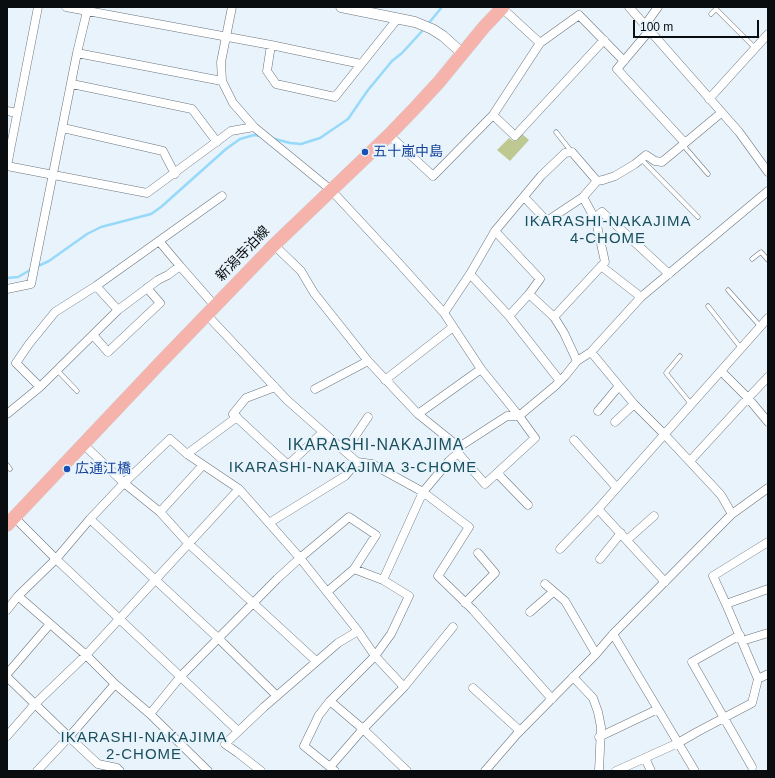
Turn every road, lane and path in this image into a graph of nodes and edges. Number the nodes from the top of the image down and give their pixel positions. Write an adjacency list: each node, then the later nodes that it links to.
1 (38, 7): 26 (street)
2 (66, 7): 8 (street)
3 (232, 7): 13 (street)
4 (341, 7): 10 (street)
5 (629, 7): 11 (street)
6 (658, 7): 11 (street)
7 (502, 8): 15 (street); 19 (main road, 新潟寺泊線)
8 (88, 9): 13 (street); 18 (street)
9 (711, 14): 17 (lane)
10 (398, 18): 19 (street); 21 (street)
11 (647, 28): 20 (street); 24 (street)
12 (768, 34): 17 (street)
13 (225, 37): 16 (street); 22 (street)
14 (604, 40): 15 (street); 20 (street); 28 (street)
15 (540, 43): 28 (street)
16 (271, 45): 21 (street); 21 (street)
17 (756, 48): 24 (street)
18 (78, 53): 22 (street); 23 (street)
19 (462, 53): 32 (main road, 新潟寺泊線)
20 (624, 61): 34 (street)
21 (361, 64)
22 (222, 81): 29 (street)
23 (72, 84): 30 (street); 33 (street)
24 (709, 99): 27 (street)
25 (7, 111): 26 (street)
26 (17, 113): 37 (street)
27 (721, 113): 34 (street); 38 (street)
28 (493, 115): 32 (street)
29 (254, 127): 33 (street); 43 (street)
30 (63, 128): 39 (street); 41 (street)
31 (556, 132): 35 (lane)
32 (389, 135): 43 (main road, 新潟寺泊線)
33 (217, 142): 39 (street)
34 (684, 144): 36 (street); 40 (lane)
35 (572, 152): 42 (street); 47 (street)
36 (641, 159): 42 (street); 48 (lane)
37 (7, 166): 41 (street)
38 (768, 172)
39 (175, 174): 41 (street)
40 (708, 174)
41 (54, 175): 61 (street)
42 (597, 181): 46 (street)
43 (331, 190): 52 (main road, 新潟寺泊線); 68 (street)
44 (768, 191): 58 (street)
45 (222, 196): 51 (street)
46 (583, 197): 47 (street); 49 (street)
47 (524, 198): 50 (street)
48 (698, 217)
49 (594, 218): 56 (street); 58 (street)
50 (495, 231): 57 (street); 63 (street)
51 (159, 241): 55 (street); 59 (street)
52 (274, 245): 67 (main road, 新潟寺泊線); 78 (street)
53 (752, 259): 54 (lane)
54 (768, 260)
55 (180, 266): 60 (street); 67 (street)
56 (601, 266): 64 (street); 70 (street)
57 (470, 274): 68 (street); 69 (street)
58 (669, 274): 64 (street)
59 (96, 286): 66 (street); 87 (street)
60 (147, 288): 66 (street); 74 (street)
61 (7, 289)
62 (728, 290): 72 (lane)
63 (529, 294): 69 (street); 70 (street)
64 (641, 297): 76 (street)
65 (708, 306): 75 (lane)
66 (118, 310): 74 (street)
67 (211, 311): 88 (street); 105 (main road, 新潟寺泊線)
68 (444, 313): 73 (street)
69 (509, 316): 85 (street)
70 (554, 317): 79 (street)
71 (768, 318): 72 (street)
72 (760, 326): 75 (street)
73 (453, 328): 80 (street); 84 (street)
74 (94, 335): 81 (street)
75 (741, 348): 82 (street)
76 (591, 352): 79 (street); 86 (street)
77 (680, 356): 93 (lane)
78 (368, 361): 84 (street); 89 (street)
79 (577, 361): 85 (street)
80 (481, 369): 96 (street); 97 (street)
81 (57, 370): 87 (street); 90 (lane)
82 (721, 371): 91 (street); 93 (street)
83 (768, 377): 91 (street)
84 (385, 380): 96 (street)
85 (560, 381): 97 (street)
86 (618, 386): 92 (street); 94 (street)
87 (40, 387): 95 (street)
88 (275, 387): 98 (street); 102 (street)
89 (315, 388)
90 (77, 391)
91 (748, 398): 101 (street); 109 (street)
92 (634, 404): 100 (street); 103 (street)
93 (692, 404): 103 (street)
94 (598, 411)
95 (7, 414)
96 (418, 414): 106 (street)
97 (519, 416): 106 (street); 112 (street)
98 (237, 417): 102 (street); 108 (street)
99 (368, 417): 107 (street)
100 (615, 422)
101 (768, 422)
102 (323, 432): 107 (street)
103 (665, 435): 109 (street); 114 (street)
104 (574, 440): 114 (street)
105 (83, 444): 113 (street); 124 (main road, 新潟寺泊線)
106 (458, 450): 112 (street); 117 (street)
107 (345, 451): 110 (street)
108 (187, 454): 111 (street); 113 (street)
109 (690, 461): 121 (street)
110 (357, 462): 117 (street); 125 (street)
111 (203, 465): 116 (street); 120 (street)
112 (497, 473): 118 (street)
113 (124, 483): 120 (street); 123 (street)
114 (617, 488): 119 (street)
115 (768, 488): 121 (street)
116 (239, 489): 125 (street); 129 (street)
117 (424, 492): 137 (street); 145 (street)
118 (528, 505)
119 (598, 509): 126 (street); 130 (street)
120 (160, 512): 129 (street)
121 (732, 514): 138 (street)
122 (654, 516): 127 (street)
123 (90, 519): 133 (street); 136 (street)
124 (11, 521): 133 (street)
125 (269, 523): 132 (street)
126 (621, 533): 127 (street); 134 (street)
127 (627, 540): 138 (street)
128 (768, 542): 146 (street)
129 (189, 544): 136 (street); 144 (street)
130 (560, 549)
131 (478, 552): 145 (street)
132 (300, 558): 135 (street); 141 (street); 144 (street)
133 (56, 559): 143 (street); 149 (street)
134 (600, 559)
135 (354, 569): 137 (street); 141 (street)
136 (155, 580): 149 (street); 155 (street)
137 (383, 580): 159 (street)
138 (665, 582): 154 (street)
139 (544, 584): 142 (street)
140 (768, 589): 146 (street)
141 (327, 592): 152 (street)
142 (553, 592): 148 (street); 157 (street)
143 (18, 596): 147 (street); 150 (street)
144 (253, 603): 155 (street); 160 (street)
145 (465, 603): 171 (street)
146 (726, 604): 156 (street)
147 (7, 610)
148 (530, 612)
149 (120, 618): 158 (street); 163 (street)
150 (50, 624): 158 (street); 161 (street)
151 (453, 627): 168 (street)
152 (358, 631): 159 (street); 160 (street)
153 (768, 633): 156 (street)
154 (613, 634): 157 (street); 174 (street)
155 (218, 638): 163 (street); 170 (street)
156 (741, 638): 166 (street); 176 (street)
157 (596, 654): 165 (street)
158 (86, 655): 167 (street); 173 (street)
159 (375, 656): 168 (street); 172 (street)
160 (316, 661): 170 (street)
161 (7, 674)
162 (768, 674): 166 (street)
163 (181, 676): 175 (street); 178 (street)
164 (7, 677): 173 (street)
165 (573, 677): 171 (street); 182 (street)
166 (758, 679): 176 (street)
167 (114, 684): 175 (street); 181 (street)
168 (404, 688): 177 (street)
169 (473, 688): 179 (street)
170 (277, 696): 178 (street)
171 (552, 699): 179 (street)
172 (330, 701): 177 (street); 185 (street)
173 (35, 704): 180 (street); 181 (street)
174 (658, 710): 182 (street); 183 (street)
175 (150, 714): 189 (street)
176 (724, 718): 183 (street); 186 (street)
177 (363, 729): 185 (street); 191 (street)
178 (238, 730): 190 (street)
179 (520, 731): 192 (street)
180 (7, 736)
181 (69, 737): 187 (street); 188 (street)
182 (599, 737): 193 (street)
183 (678, 743): 184 (street); 196 (street)
184 (644, 758): 194 (street); 195 (street)
185 (333, 769)
186 (751, 770)
187 (37, 771)
188 (120, 771)
189 (208, 771)
190 (261, 771)
191 (407, 771)
192 (485, 771)
193 (599, 771)
194 (616, 771)
195 (651, 771)
196 (694, 771)

